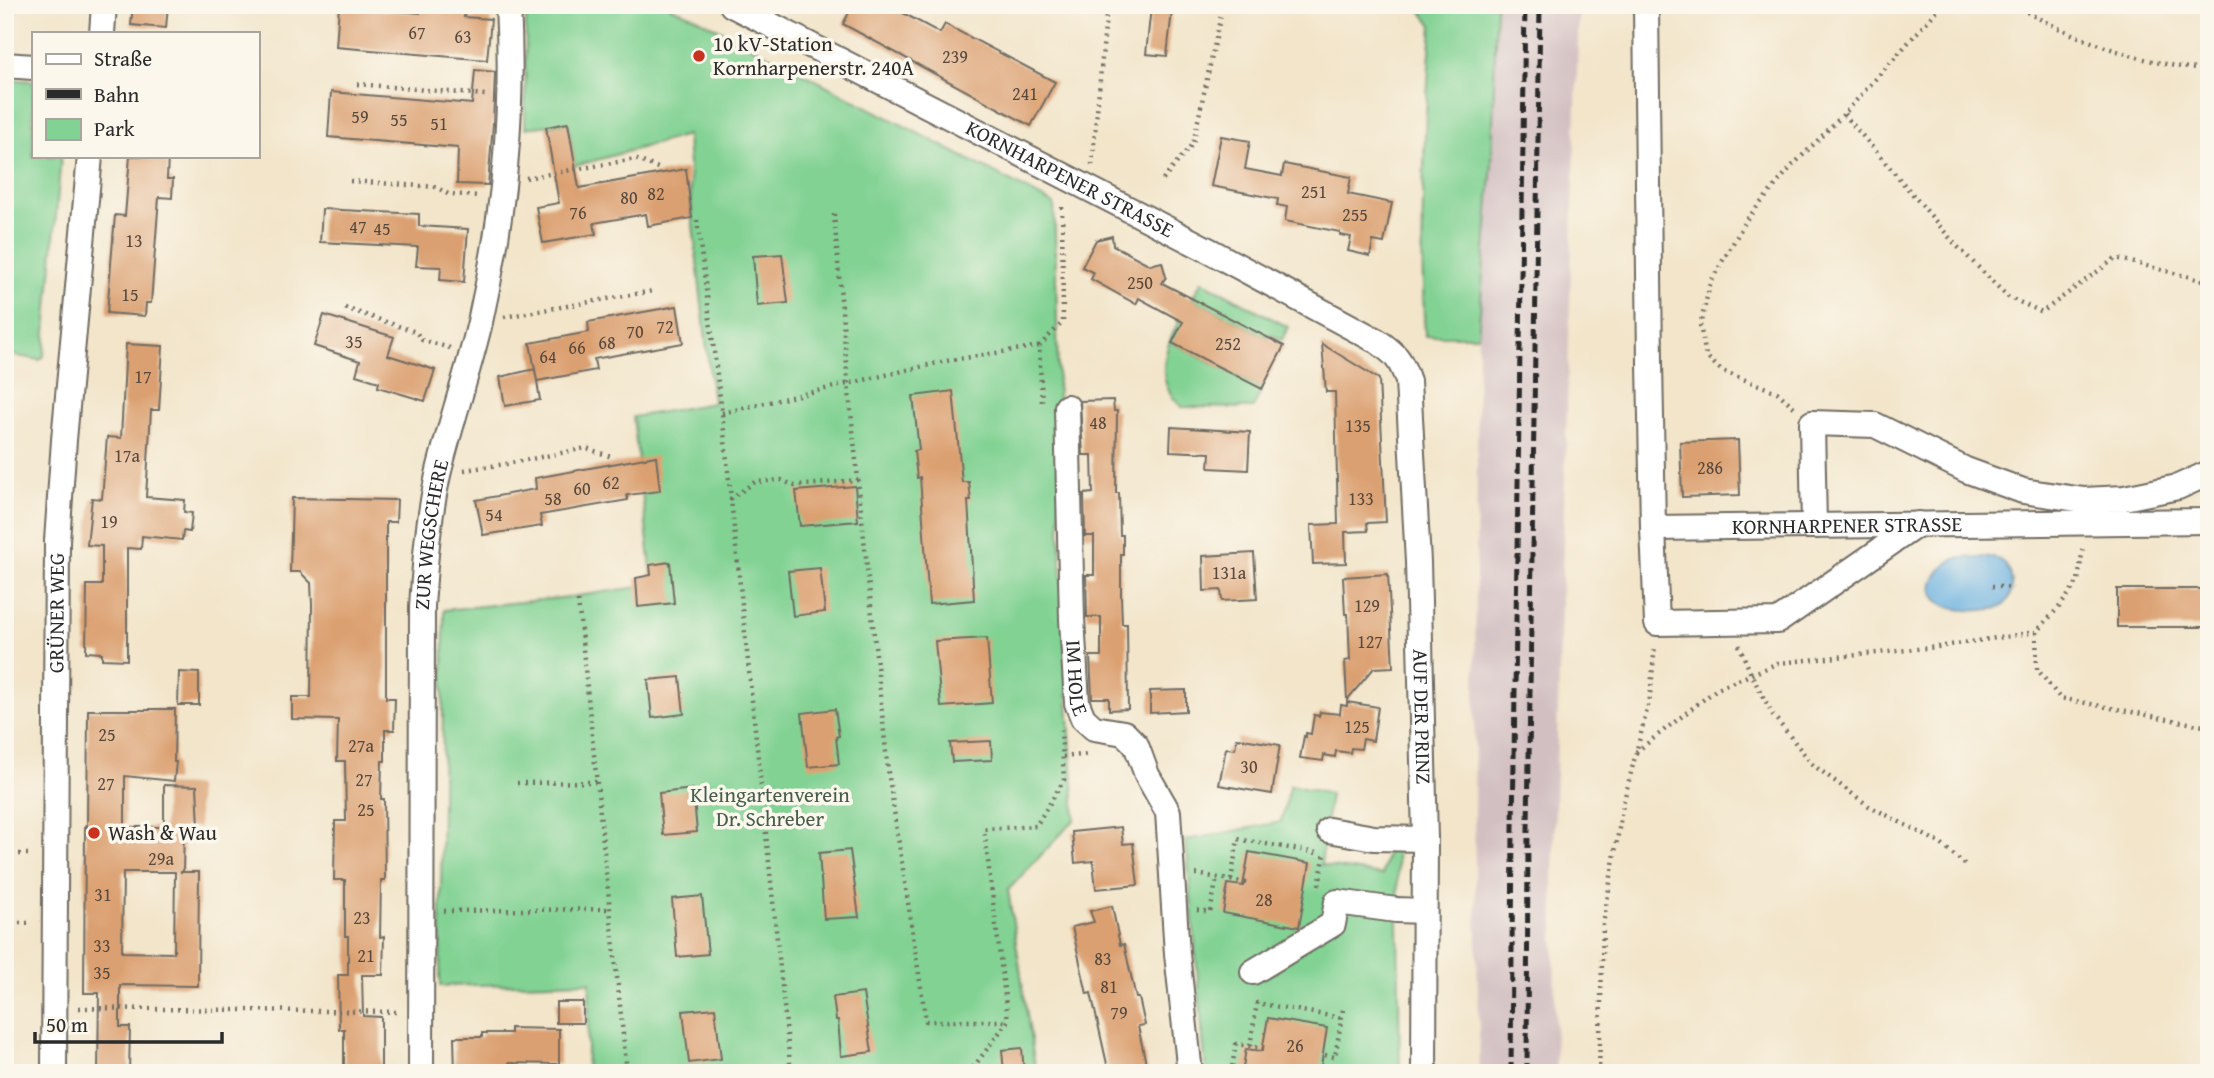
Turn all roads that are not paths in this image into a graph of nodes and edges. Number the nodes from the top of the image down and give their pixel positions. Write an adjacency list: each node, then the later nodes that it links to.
1 (104, 5): 5 (street)
2 (508, 5): 21 (street, ZUR WEGSCHERE)
3 (732, 5): 9 (street, KORNHARPENER STRASSE)
4 (1646, 5): 15 (street)
5 (102, 32)
6 (5, 65): 7 (street)
7 (32, 67)
8 (90, 158): 20 (street, GRÜNER WEG)
9 (1401, 361): 16 (street, AUF DER PRINZ)
10 (1055, 407): 22 (street, IM HOLE)
11 (2209, 473): 14 (street)
12 (2209, 521): 13 (street, KORNHARPENER STRASSE)
13 (1918, 524): 14 (street, KORNHARPENER STRASSE); 15 (street)
14 (1814, 526): 15 (street, KORNHARPENER STRASSE)
15 (1653, 528)
16 (1424, 839): 17 (street); 18 (street, AUF DER PRINZ)
17 (1327, 842)
18 (1424, 911): 19 (street); 23 (street, AUF DER PRINZ)
19 (1253, 972)
20 (54, 1073)
21 (421, 1073)
22 (1190, 1073)
23 (1424, 1073)

